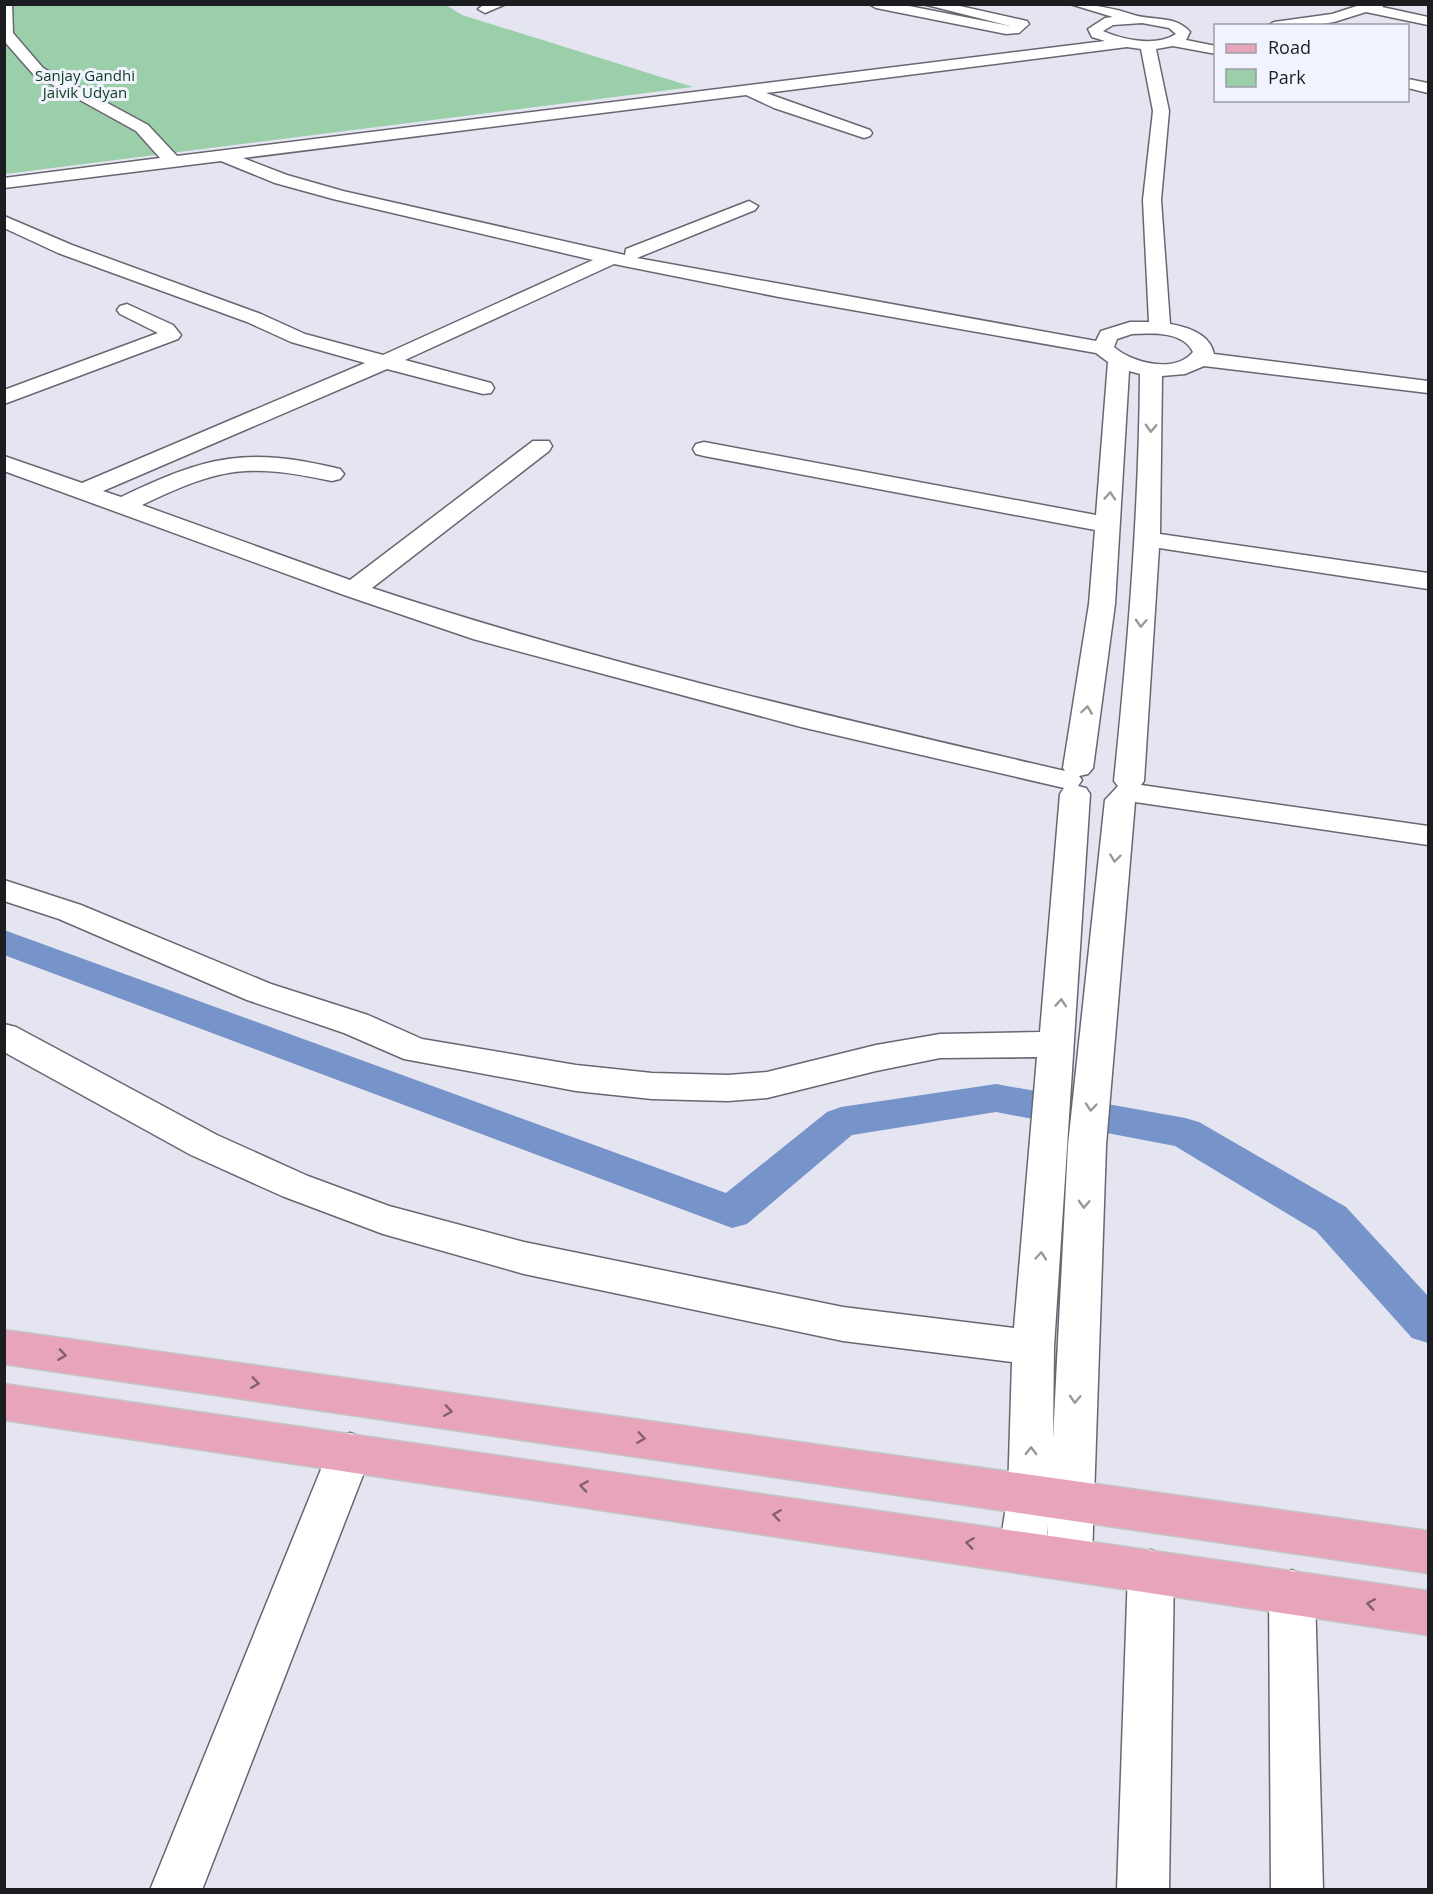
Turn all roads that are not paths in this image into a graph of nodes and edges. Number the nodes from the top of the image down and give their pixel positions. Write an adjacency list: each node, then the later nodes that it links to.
1 (5, 4): 32 (street)
2 (499, 4): 9 (street)
3 (876, 4): 16 (street)
4 (930, 4): 10 (street)
5 (1077, 4): 11 (street)
6 (1158, 4): 13 (street)
7 (1399, 4): 8 (street)
8 (1376, 8): 12 (street); 14 (street); 15 (street)
9 (485, 9)
10 (995, 17): 16 (street); 16 (street)
11 (1142, 19): 13 (street); 19 (street)
12 (1428, 21)
13 (1169, 24): 17 (street); 22 (street)
14 (1289, 24)
15 (1321, 24)
16 (977, 25)
17 (1193, 27)
18 (1063, 36): 21 (street)
19 (1106, 37): 21 (street); 23 (street)
20 (1214, 38): 22 (street)
21 (1085, 40): 30 (street)
22 (1176, 40): 24 (street); 25 (street)
23 (1126, 43): 24 (street); 28 (street)
24 (1148, 45): 40 (street)
25 (1214, 50)
26 (1409, 84): 27 (street)
27 (1428, 88)
28 (748, 90): 29 (street); 30 (street)
29 (864, 133)
30 (247, 149): 31 (street); 37 (street)
31 (219, 153): 32 (street); 38 (street)
32 (171, 158): 33 (street); 34 (street)
33 (4, 175)
34 (4, 183)
35 (748, 206): 37 (street)
36 (4, 221): 43 (street)
37 (633, 254): 41 (street)
38 (611, 258): 41 (street); 43 (street)
39 (127, 310): 48 (street)
40 (1160, 329): 41 (street); 42 (street)
41 (1110, 348): 44 (street); 55 (street, one-way to 41)
42 (1202, 353): 44 (street); 45 (street); 46 (street)
43 (382, 363): 47 (street); 53 (street)
44 (1151, 369): 56 (street, one-way to 56)
45 (1428, 375)
46 (1428, 387)
47 (483, 388)
48 (4, 398)
49 (541, 446): 58 (street)
50 (704, 448): 55 (street)
51 (4, 463): 53 (street)
52 (332, 474): 54 (street)
53 (81, 492): 54 (street)
54 (120, 507): 58 (street)
55 (1108, 525): 59 (street, one-way to 55)
56 (1146, 539): 57 (street); 60 (street, one-way to 60)
57 (1428, 581)
58 (353, 590): 59 (street)
59 (1074, 781): 60 (street); 64 (street, one-way to 59)
60 (1126, 791): 61 (street); 65 (street, one-way to 65)
61 (1428, 836)
62 (4, 890): 64 (street)
63 (4, 1036): 67 (street)
64 (1057, 1053): 65 (street)
65 (1069, 1142): 67 (street, one-way to 65); 70 (street, one-way to 70)
66 (4, 1347): 70 (main road, one-way to 70)
67 (1033, 1347): 70 (street, one-way to 67)
68 (4, 1402): 69 (main road)
69 (350, 1452): 71 (main road, one-way to 69); 77 (street)
70 (1050, 1497): 71 (street); 72 (main road); 73 (street)
71 (1022, 1551): 73 (main road)
72 (1428, 1552)
73 (1069, 1558): 74 (main road)
74 (1151, 1571): 75 (main road); 78 (street)
75 (1292, 1592): 76 (main road, one-way to 75); 79 (street)
76 (1428, 1613)
77 (176, 1890)
78 (1143, 1890)
79 (1297, 1890)

